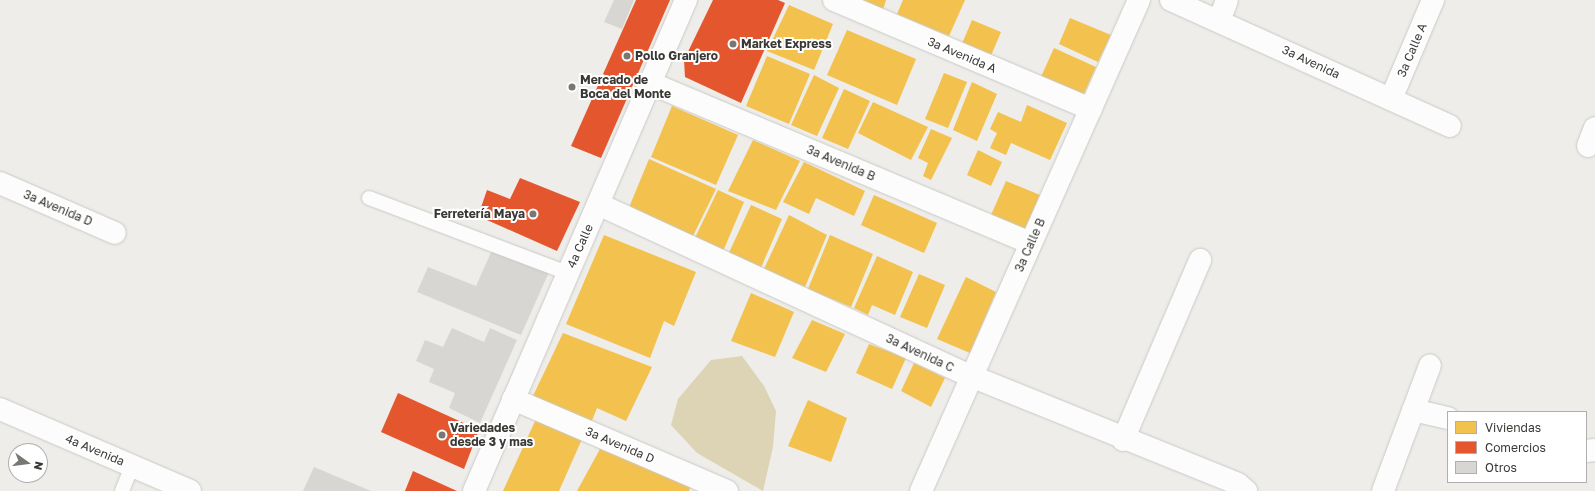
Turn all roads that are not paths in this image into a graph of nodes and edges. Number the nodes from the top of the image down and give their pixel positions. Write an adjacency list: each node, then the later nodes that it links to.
1 (686, 0): 8 (street, 4a Calle)
2 (834, 0): 10 (street, 3a Avenida A)
3 (1139, 0): 10 (street, 3a Calle B)
4 (1171, 0): 7 (street, 3a Avenida)
5 (1228, 0): 7 (street)
6 (1433, 0): 9 (street, 3a Calle A)
7 (1219, 21): 9 (street, 3a Avenida)
8 (650, 83): 14 (street, 4a Calle); 16 (street, 3a Avenida B)
9 (1391, 99): 11 (street, 3a Avenida)
10 (1091, 109): 16 (street, 3a Calle B)
11 (1450, 126)
12 (0, 183): 15 (street, 3a Avenida D)
13 (369, 198): 18 (lane)
14 (598, 204): 18 (street, 4a Calle); 20 (street, 3a Avenida C)
15 (115, 232)
16 (1031, 242): 20 (street, 3a Calle B)
17 (1200, 260): 25 (street)
18 (568, 273): 21 (street, 4a Calle)
19 (1430, 365): 23 (street)
20 (971, 376): 25 (street, 3a Avenida C); 31 (street, 3a Calle B)
21 (512, 399): 29 (street, 4a Calle); 30 (street, 3a Avenida D)
22 (0, 409): 26 (street, 4a Avenida)
23 (1413, 410): 24 (street); 33 (street)
24 (1447, 418)
25 (1124, 440): 32 (street, 3a Avenida C)
26 (132, 466): 27 (lane); 28 (street, 4a Avenida)
27 (122, 491)
28 (190, 491)
29 (474, 491)
30 (727, 491)
31 (920, 491)
32 (1246, 491)
33 (1383, 491)

